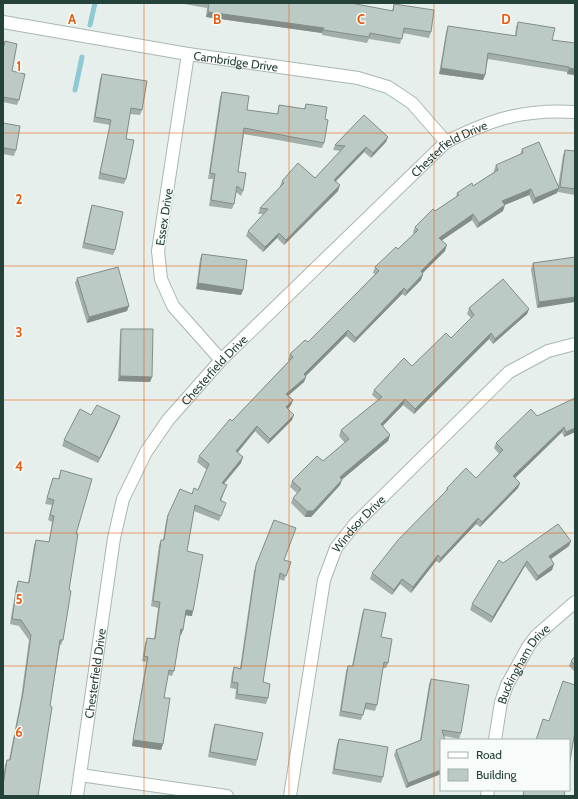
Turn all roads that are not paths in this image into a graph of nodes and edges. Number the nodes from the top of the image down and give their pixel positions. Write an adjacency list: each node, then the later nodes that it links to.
1 (3, 22): 2 (street, Cambridge Drive)
2 (188, 54): 4 (street, Cambridge Drive); 6 (street, Essex Drive)
3 (575, 112): 4 (street, Chesterfield Drive)
4 (446, 142): 6 (street, Chesterfield Drive)
5 (575, 344): 12 (street, Windsor Drive)
6 (220, 360): 9 (street, Chesterfield Drive)
7 (575, 602): 8 (street, Buckingham Drive)
8 (495, 739)
9 (80, 775): 10 (street, Chesterfield Drive); 11 (street)
10 (77, 796)
11 (227, 796)
12 (290, 796)

